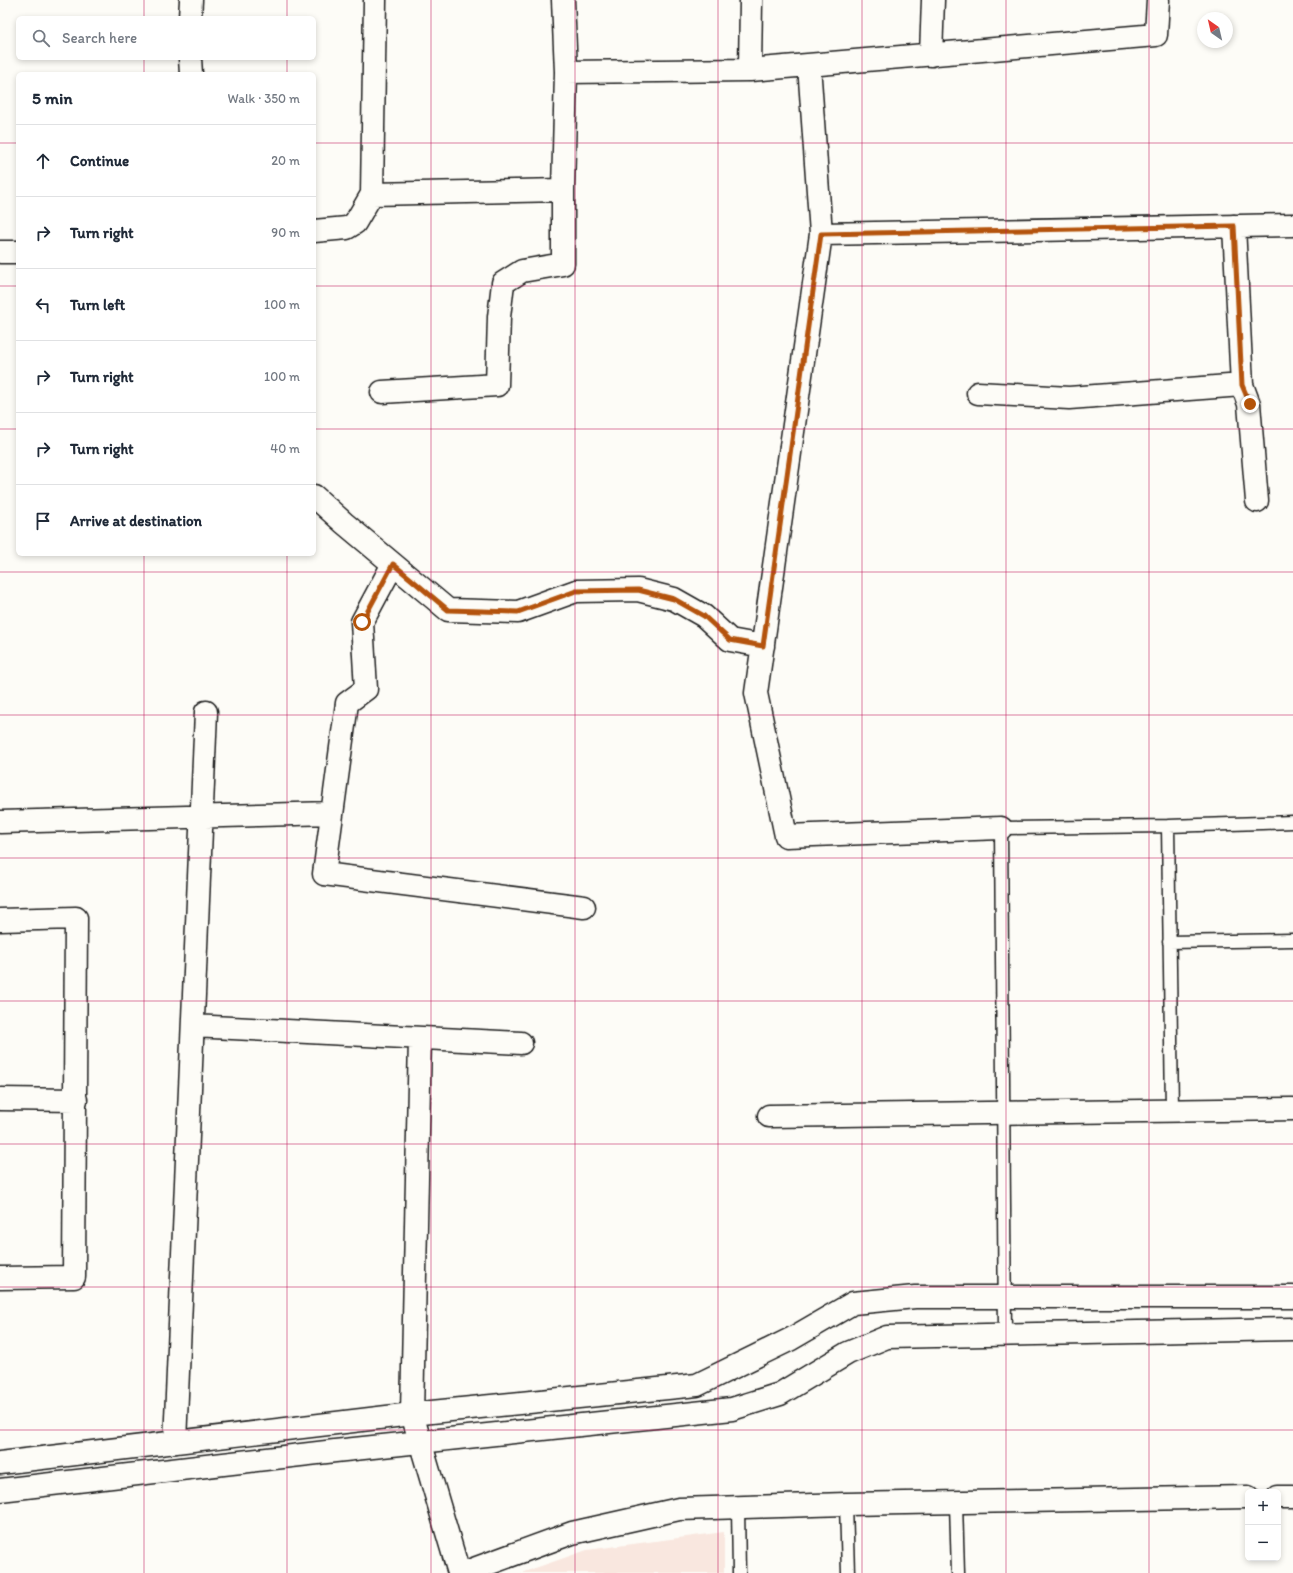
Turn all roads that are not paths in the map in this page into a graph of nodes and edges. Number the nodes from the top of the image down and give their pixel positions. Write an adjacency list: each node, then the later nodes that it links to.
1 (191, 0): 7 (street)
2 (375, 0): 15 (street)
3 (563, 0): 13 (street)
4 (751, 0): 11 (street)
5 (933, 0): 8 (street)
6 (1158, 0): 8 (street)
7 (190, 16)
8 (931, 55): 10 (street)
9 (190, 60): 12 (street)
10 (809, 65): 11 (street); 19 (street)
11 (750, 70): 13 (street)
12 (191, 72)
13 (566, 72): 14 (street)
14 (563, 190): 15 (street); 23 (street)
15 (372, 194): 18 (street)
16 (1293, 225): 17 (street)
17 (1234, 226): 19 (street); 22 (street)
18 (316, 232)
19 (821, 234): 28 (street)
20 (0, 252): 21 (street)
21 (16, 252)
22 (1242, 385): 24 (street); 26 (street)
23 (382, 392)
24 (978, 393)
25 (316, 498): 27 (street)
26 (1257, 501)
27 (393, 564): 28 (street); 30 (street)
28 (763, 646): 35 (street)
29 (206, 712): 31 (street)
30 (332, 813): 31 (street); 36 (street)
31 (203, 816): 32 (street); 40 (street)
32 (0, 822)
33 (1293, 822): 34 (lane)
34 (1168, 826): 35 (lane); 39 (lane)
35 (1001, 828): 47 (lane)
36 (584, 906)
37 (0, 920): 44 (street)
38 (1293, 940): 39 (lane)
39 (1169, 942): 46 (lane)
40 (193, 1026): 41 (street); 55 (street)
41 (420, 1038): 42 (street); 54 (street)
42 (521, 1043)
43 (0, 1099): 44 (street)
44 (76, 1100): 49 (street)
45 (1293, 1109): 46 (street)
46 (1172, 1110): 47 (street)
47 (1004, 1112): 48 (street); 50 (lane)
48 (769, 1116)
49 (0, 1278)
50 (1005, 1297): 51 (street); 53 (lane); 54 (street)
51 (1293, 1297)
52 (1293, 1329): 53 (street)
53 (1005, 1334): 56 (street)
54 (412, 1414): 55 (street); 56 (street)
55 (175, 1442): 57 (street)
56 (420, 1442): 58 (street); 65 (street)
57 (0, 1463)
58 (0, 1490)
59 (1245, 1497): 62 (street)
60 (1281, 1497): 61 (street)
61 (1293, 1497)
62 (956, 1502): 63 (street); 69 (lane)
63 (846, 1504): 64 (street); 68 (lane)
64 (738, 1507): 66 (street); 67 (lane)
65 (459, 1573)
66 (463, 1573)
67 (738, 1573)
68 (848, 1573)
69 (958, 1573)

